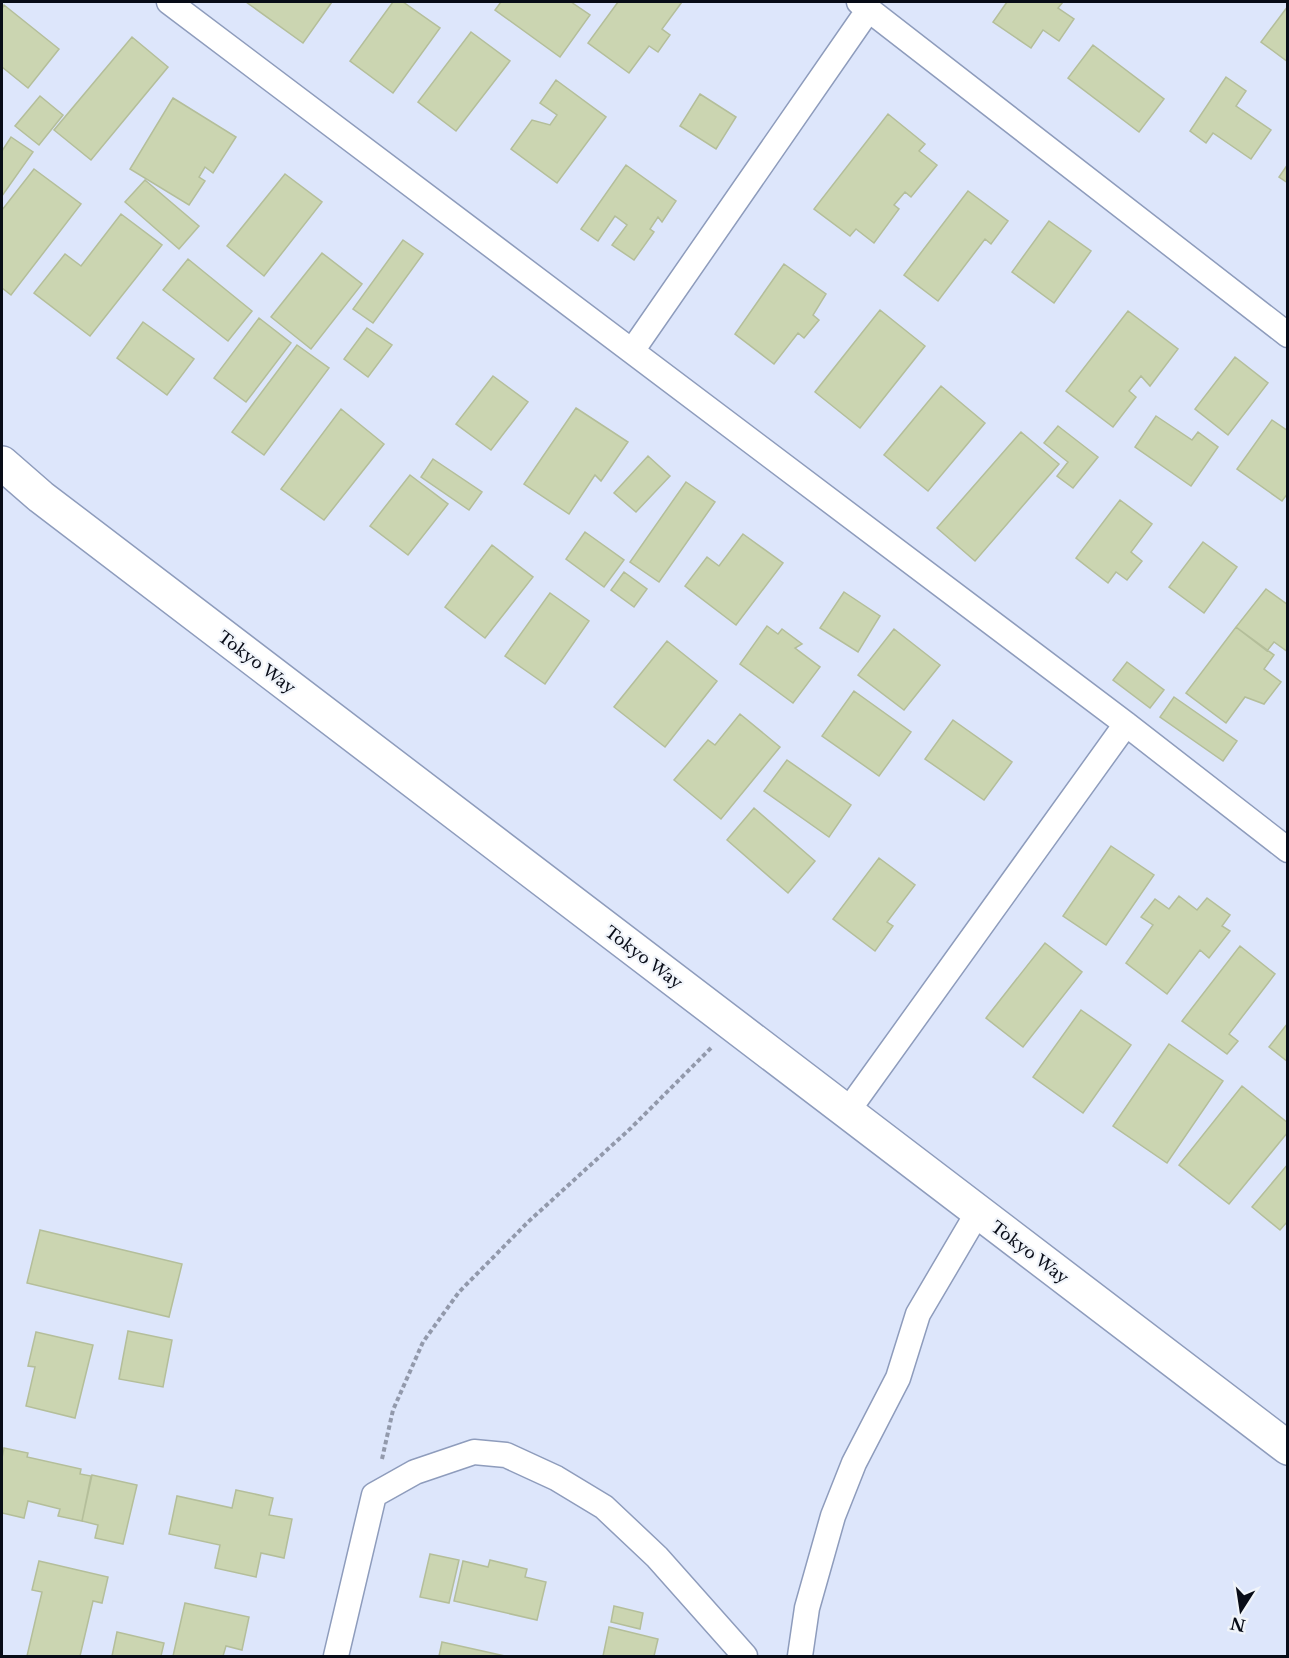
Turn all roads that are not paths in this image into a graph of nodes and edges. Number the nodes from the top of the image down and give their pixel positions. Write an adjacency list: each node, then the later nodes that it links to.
1 (169, 2): 4 (street)
2 (863, 5): 3 (street); 4 (street)
3 (1287, 335)
4 (632, 351): 6 (street)
5 (2, 464): 8 (main road, Tokyo Way)
6 (1126, 724): 7 (street); 8 (street)
7 (1287, 850)
8 (847, 1112): 9 (main road, Tokyo Way)
9 (978, 1212): 10 (main road, Tokyo Way); 13 (street)
10 (1287, 1448)
11 (336, 1656): 12 (street)
12 (745, 1656)
13 (800, 1656)

